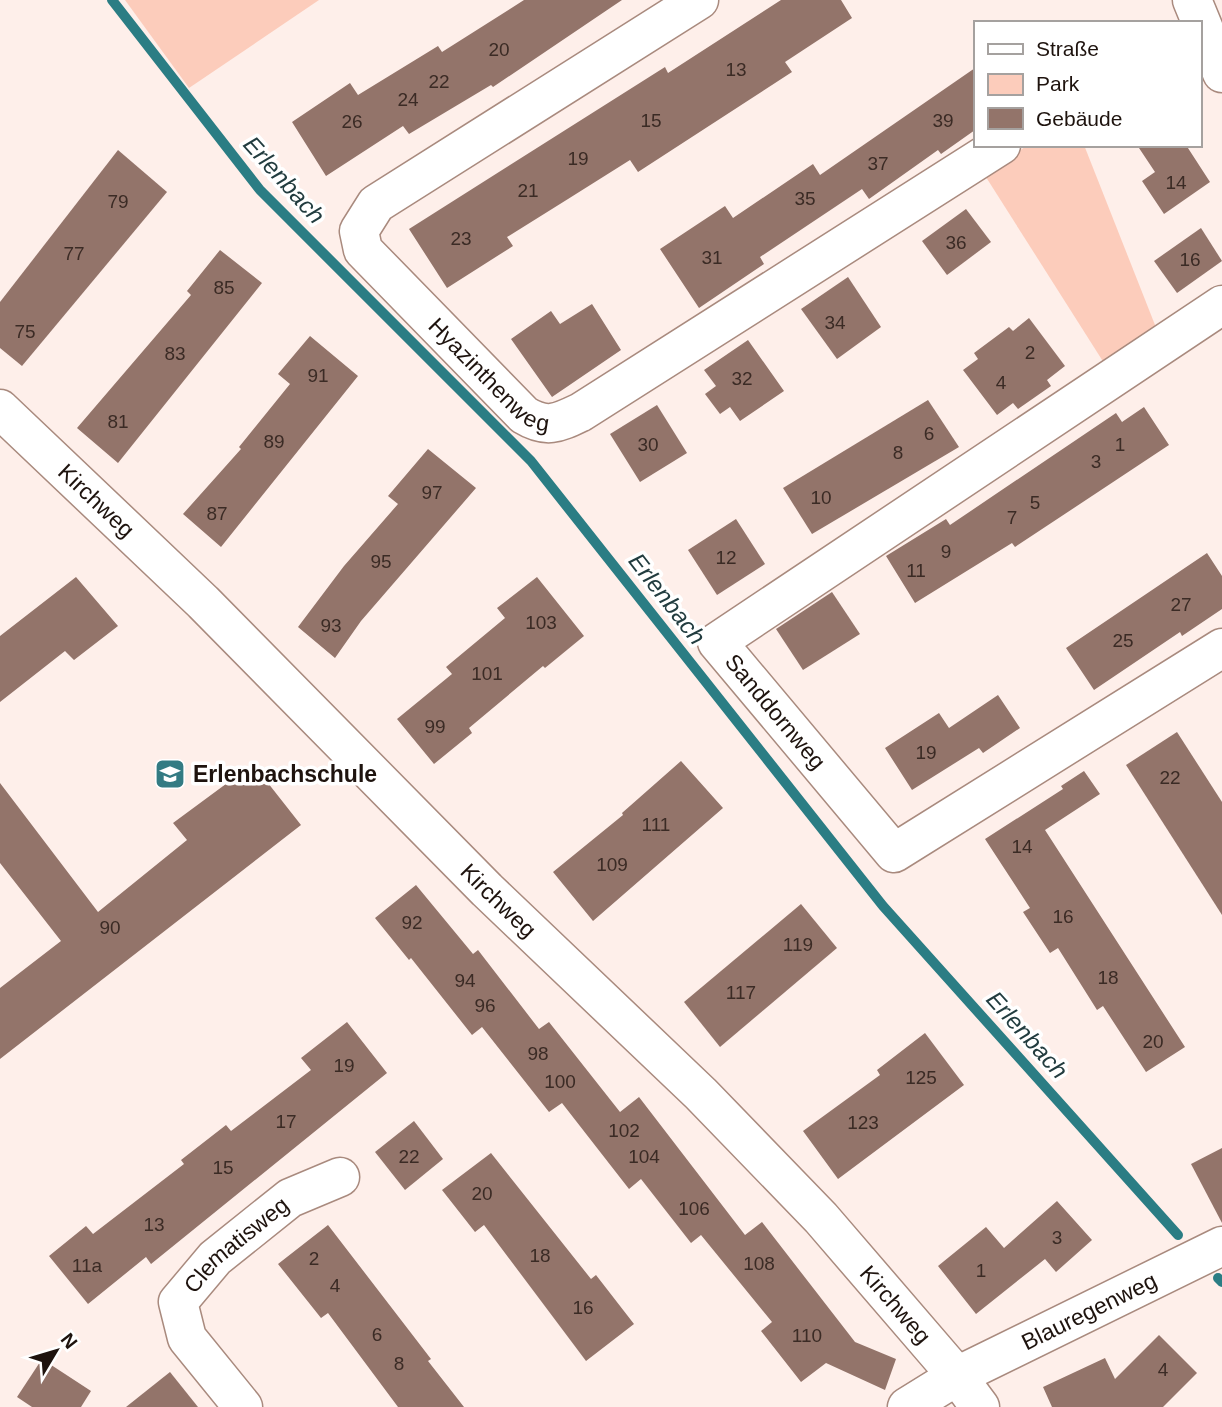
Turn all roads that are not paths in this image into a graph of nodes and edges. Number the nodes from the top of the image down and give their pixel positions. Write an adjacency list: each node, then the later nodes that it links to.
1 (699, 0): 4 (street, Hyazinthenweg)
2 (1201, 27): 3 (street)
3 (1222, 73)
4 (999, 147)
5 (1222, 305): 7 (street, Sanddornweg)
6 (0, 410): 10 (street, Kirchweg)
7 (1222, 648)
8 (340, 1177): 11 (street, Clematisweg)
9 (1222, 1246): 10 (street, Blauregenweg)
10 (957, 1376): 12 (street, Blauregenweg); 13 (street, Kirchweg)
11 (243, 1407)
12 (907, 1407)
13 (980, 1407)

